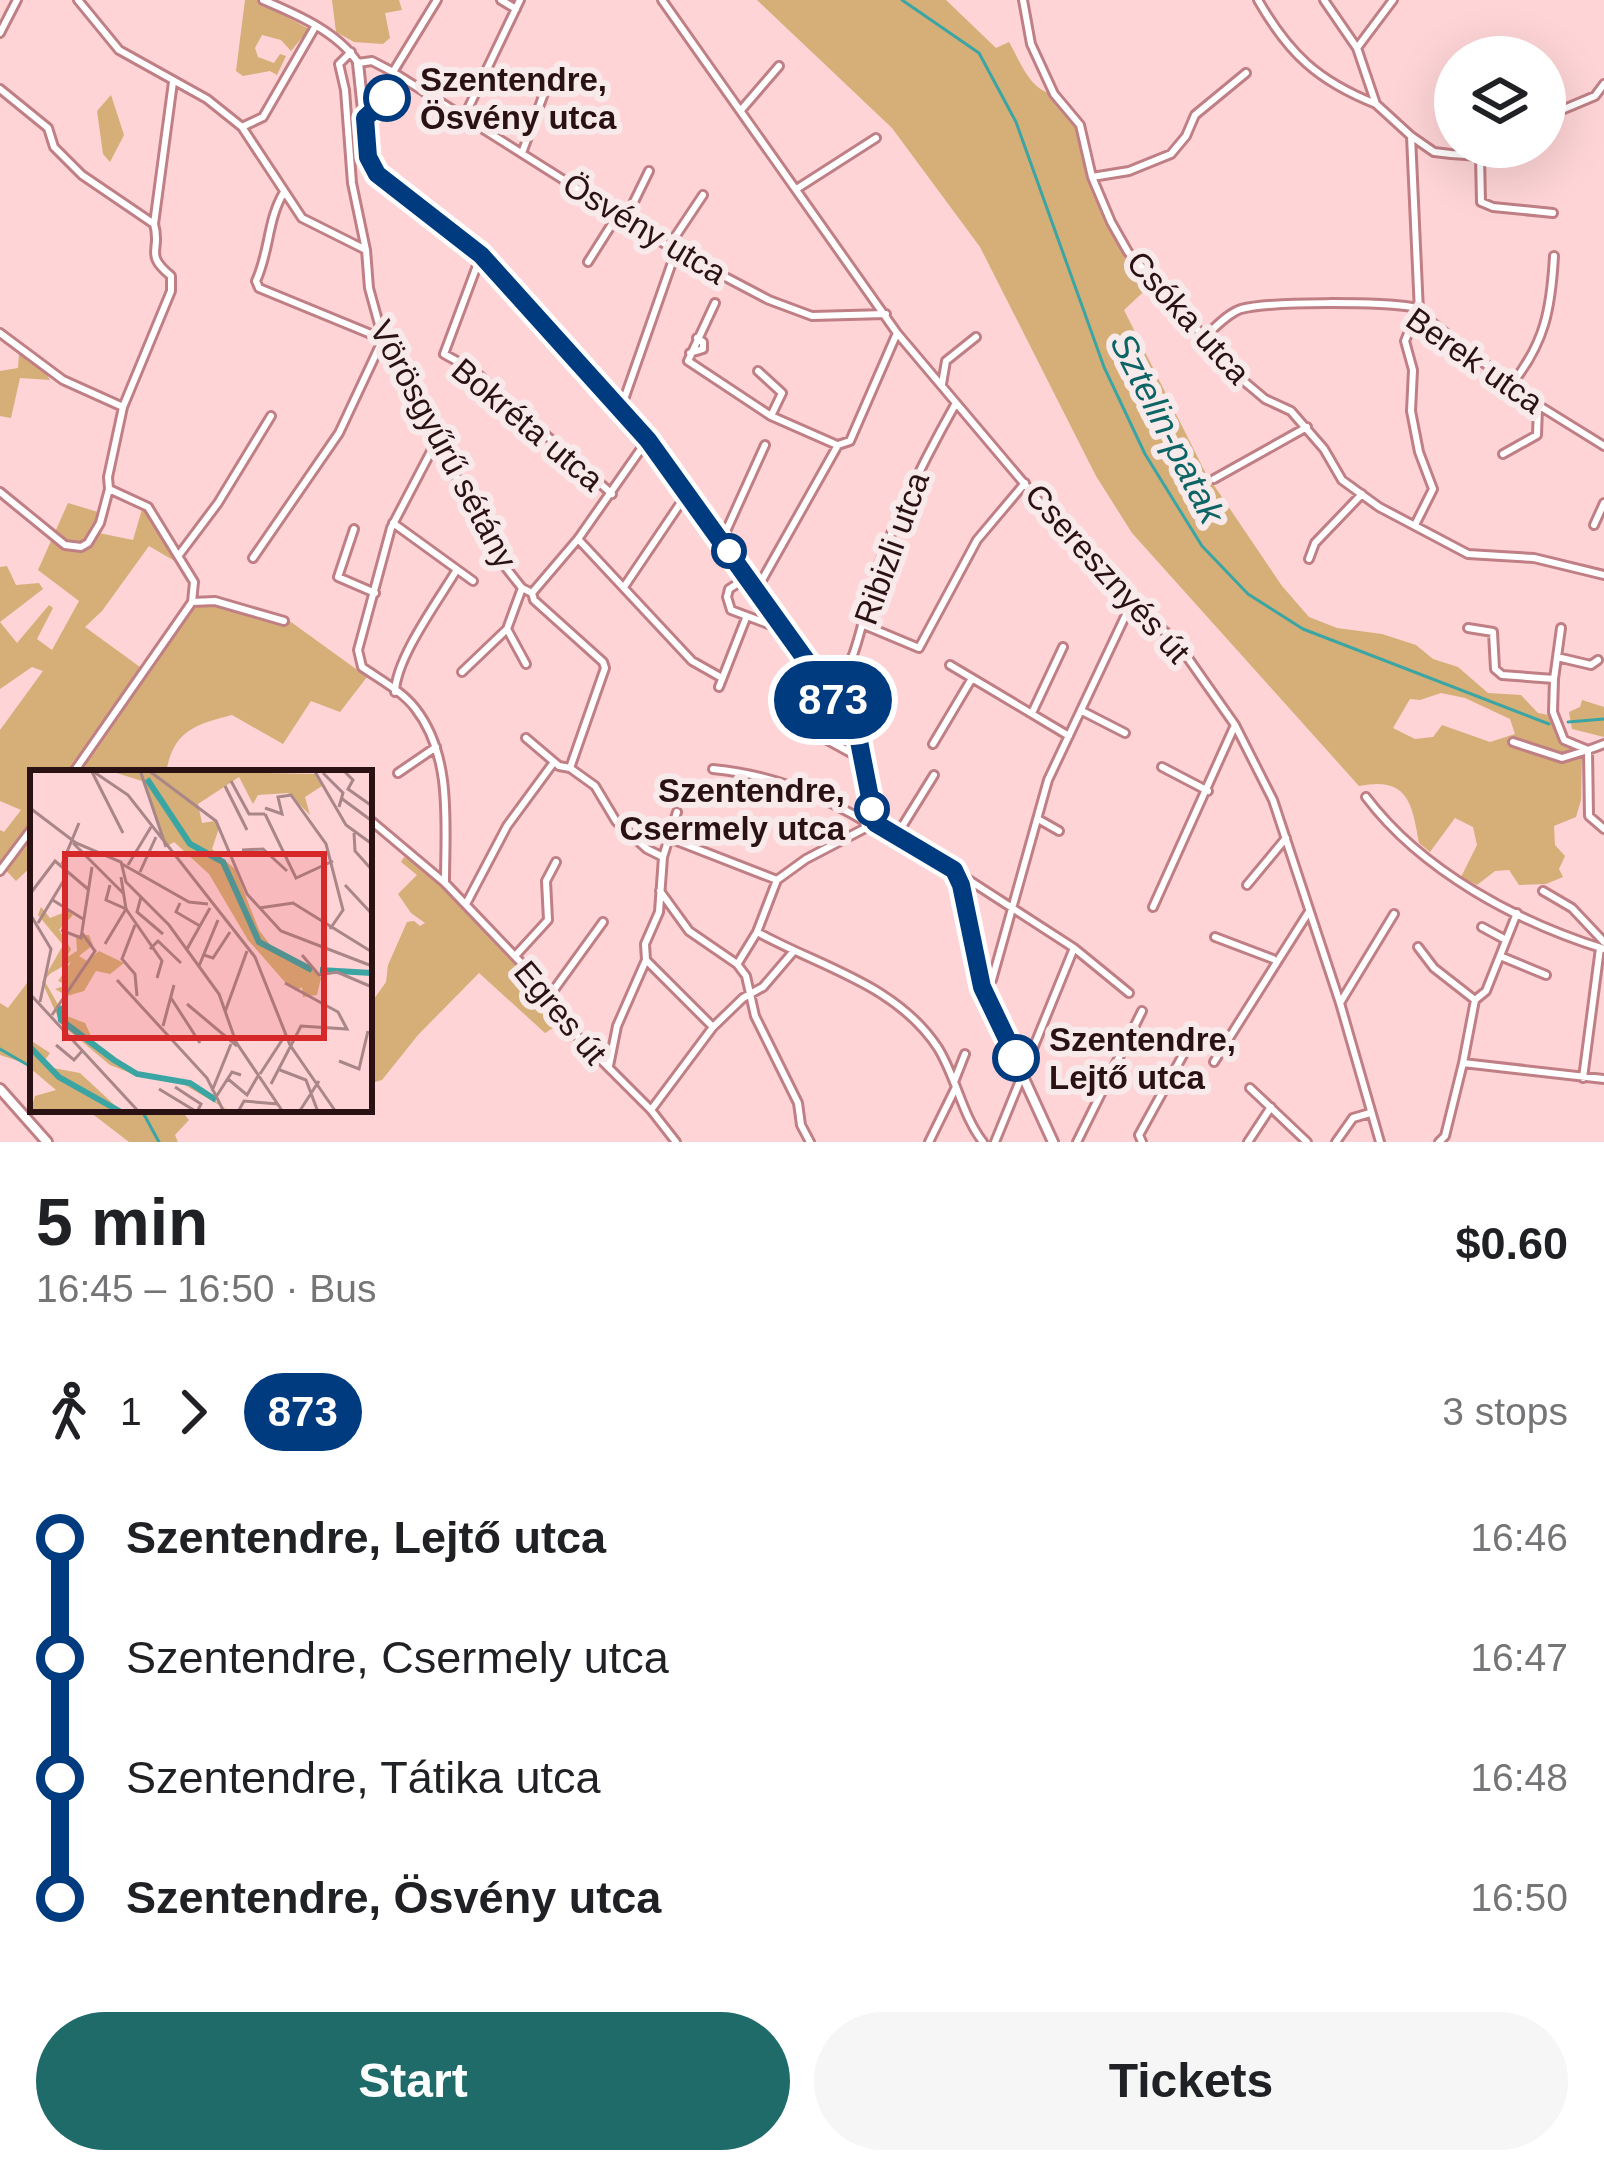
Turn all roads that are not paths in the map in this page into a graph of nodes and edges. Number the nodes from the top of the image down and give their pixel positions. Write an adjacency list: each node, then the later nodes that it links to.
1 (17, 0): 14 (street)
2 (79, 0): 21 (street)
3 (263, 0): 13 (street)
4 (437, 0): 19 (street)
5 (501, 0): 12 (street)
6 (520, 0): 12 (street)
7 (662, 0): 27 (street, Cseresznyés út)
8 (1023, 0): 36 (street, Csóka utca)
9 (1258, 0): 25 (street)
10 (1324, 0): 15 (street)
11 (1393, 0): 15 (street)
12 (516, 9): 28 (street)
13 (316, 27): 16 (street); 29 (street)
14 (0, 33)
15 (1358, 48): 25 (street)
16 (351, 52): 17 (street); 44 (street, Vörösgyűrű sétány)
17 (358, 63): 19 (street, Ösvény utca); 45 (street)
18 (778, 66): 27 (street)
19 (393, 72): 28 (street, Ösvény utca)
20 (1246, 73): 36 (street)
21 (173, 82): 29 (street); 42 (street)
22 (1604, 84): 26 (street)
23 (547, 88): 33 (street)
24 (0, 89): 42 (street)
25 (1376, 104): 30 (street)
26 (1566, 108)
27 (742, 110): 37 (street, Cseresznyés út)
28 (466, 115): 33 (street, Ösvény utca)
29 (242, 127): 38 (street)
30 (1412, 136): 32 (street); 49 (street)
31 (876, 138): 37 (street)
32 (1434, 152)
33 (521, 154): 41 (street, Ösvény utca)
34 (1480, 168): 40 (street)
35 (650, 171): 41 (street)
36 (1092, 177): 54 (street, Csóka utca)
37 (798, 189): 50 (street, Cseresznyés út)
38 (284, 192): 44 (street); 55 (street)
39 (703, 195): 43 (street)
40 (1553, 213)
41 (623, 215): 43 (street, Ösvény utca); 47 (street)
42 (154, 224): 61 (street)
43 (672, 249): 50 (street, Ösvény utca); 62 (street)
44 (366, 250): 55 (street, Vörösgyűrű sétány)
45 (481, 255): 62 (street); 77 (street, Bokréta utca)
46 (1554, 256): 58 (street)
47 (587, 262)
48 (715, 304): 64 (street)
49 (1418, 312): 54 (street, Berek utca); 58 (street, Berek utca); 81 (street)
50 (886, 314): 52 (street, Cseresznyés út)
51 (0, 333): 61 (street)
52 (897, 333): 57 (street, Cseresznyés út); 69 (street)
53 (976, 337): 57 (street)
54 (1204, 337): 65 (street, Csóka utca)
55 (383, 339): 66 (street, Vörösgyűrű sétány); 87 (street)
56 (758, 371): 64 (street)
57 (942, 384): 59 (street, Cseresznyés út)
58 (1511, 385): 60 (street, Berek utca)
59 (956, 402): 73 (street, Cseresznyés út); 101 (street, Ribizli utca)
60 (1538, 406): 70 (street, Berek utca); 71 (street)
61 (123, 407): 74 (street)
62 (621, 408): 67 (street)
63 (271, 416): 86 (street)
64 (771, 416): 69 (street)
65 (1307, 427): 72 (street); 78 (street, Csóka utca)
66 (437, 440): 80 (street); 94 (street, Vörösgyűrű sétány)
67 (648, 440): 75 (street); 77 (street)
68 (764, 445): 85 (street)
69 (838, 445): 93 (street)
70 (1604, 446)
71 (1503, 454)
72 (1214, 479)
73 (1025, 482): 98 (street, Cseresznyés út); 101 (street)
74 (109, 489): 76 (street); 86 (street)
75 (688, 492): 85 (street); 92 (street)
76 (0, 493)
77 (612, 494): 84 (street)
78 (1362, 494): 81 (street, Csóka utca); 88 (street)
79 (1604, 502): 82 (street)
80 (393, 523): 89 (street); 96 (street)
81 (1416, 523): 90 (street, Csóka utca)
82 (1594, 524)
83 (354, 529): 96 (street)
84 (578, 539): 92 (street); 95 (street)
85 (722, 540): 93 (street)
86 (179, 555): 97 (street)
87 (253, 558)
88 (1309, 559)
89 (455, 571): 91 (street); 114 (street)
90 (1604, 575)
91 (473, 581)
92 (624, 586): 99 (street)
93 (753, 587): 99 (street); 105 (street)
94 (522, 588): 95 (street, Vörösgyűrű sétány); 102 (street)
95 (532, 592): 133 (street, Vörösgyűrű sétány)
96 (375, 593): 114 (street)
97 (191, 602): 100 (street); 135 (street)
98 (1131, 604): 117 (street); 120 (street, Cseresznyés út)
99 (746, 618): 105 (street)
100 (284, 621)
101 (864, 625): 115 (street, Ribizli utca)
102 (507, 628): 109 (street); 111 (street)
103 (1468, 628): 113 (street)
104 (1561, 628): 107 (street)
105 (784, 630): 115 (street)
106 (1063, 646): 118 (street)
107 (1557, 657): 108 (street); 113 (street)
108 (1598, 660)
109 (526, 664)
110 (950, 664): 112 (street)
111 (462, 672)
112 (972, 679): 118 (street); 126 (street)
113 (1553, 679): 129 (street)
114 (395, 692): 128 (street)
115 (830, 696): 121 (street)
116 (861, 697): 121 (street)
117 (1082, 711): 122 (street); 123 (street)
118 (1032, 713): 123 (street)
119 (800, 724): 130 (street)
120 (1234, 725): 138 (street); 149 (street, Cseresznyés út)
121 (857, 731): 130 (street)
122 (1125, 733)
123 (1069, 736): 141 (street)
124 (526, 738): 131 (street)
125 (1513, 742): 129 (street)
126 (933, 744)
127 (1604, 744): 129 (street)
128 (436, 747): 136 (street); 155 (street)
129 (1588, 750): 144 (street)
130 (865, 760): 143 (street)
131 (554, 762): 133 (street); 159 (street)
132 (1162, 766): 138 (street)
133 (570, 768): 150 (street)
134 (713, 769): 143 (street)
135 (76, 770)
136 (398, 773)
137 (934, 775): 148 (street)
138 (1208, 791): 160 (street)
139 (1366, 797): 163 (street)
140 (677, 812): 147 (street)
141 (1038, 819): 146 (street); 161 (street)
142 (372, 821): 155 (street, Egres út)
143 (873, 824): 148 (street); 154 (street)
144 (1604, 829)
145 (30, 831): 153 (street)
146 (1059, 831)
147 (669, 838): 150 (street); 154 (street)
148 (895, 838): 152 (street)
149 (1286, 838): 156 (street); 162 (street, Cseresznyés út)
150 (663, 856): 157 (street)
151 (556, 862): 174 (street)
152 (954, 870): 161 (street); 193 (street)
153 (0, 871)
154 (777, 880): 167 (street)
155 (446, 883): 159 (street, Egres út)
156 (1246, 885)
157 (660, 891): 177 (street); 178 (street)
158 (1543, 891): 171 (street)
159 (466, 904): 174 (street, Egres út)
160 (1153, 907)
161 (1015, 908): 172 (street); 180 (street)
162 (1310, 911): 176 (street); 185 (street, Cseresznyés út)
163 (1517, 913): 169 (street); 171 (street)
164 (1394, 914): 185 (street)
165 (603, 922): 183 (street)
166 (1482, 927): 169 (street)
167 (757, 932): 173 (street); 178 (street)
168 (1215, 937): 176 (street)
169 (1506, 940): 175 (street)
170 (1418, 947): 184 (street)
171 (1603, 947): 194 (street)
172 (1073, 948): 181 (street); 193 (street)
173 (793, 952): 182 (street); 196 (street)
174 (515, 956): 183 (street, Egres út)
175 (1500, 956): 179 (street); 184 (street)
176 (1276, 959): 190 (street)
177 (646, 960): 187 (street); 192 (street)
178 (737, 964): 182 (street)
179 (1546, 975)
180 (992, 980)
181 (1129, 993)
182 (752, 994): 187 (street); 206 (street)
183 (548, 998): 192 (street, Egres út)
184 (1474, 1000): 191 (street)
185 (1340, 1003): 201 (street, Cseresznyés út)
186 (1142, 1011): 210 (street)
187 (713, 1027): 200 (street)
188 (1194, 1035): 211 (street)
189 (965, 1054): 196 (street)
190 (1214, 1062)
191 (1463, 1063): 194 (street); 202 (street)
192 (609, 1068): 200 (street, Egres út)
193 (1023, 1070): 208 (street); 209 (street)
194 (1583, 1078): 195 (street)
195 (1604, 1079)
196 (955, 1084): 203 (street); 207 (street)
197 (1250, 1088): 199 (street)
198 (0, 1089): 204 (street)
199 (1271, 1107): 212 (street); 213 (street)
200 (651, 1110): 205 (street, Egres út)
201 (1370, 1112): 214 (street); 215 (street, Cseresznyés út)
202 (1442, 1139): 216 (street)
203 (979, 1141)
204 (47, 1142)
205 (676, 1142)
206 (810, 1142)
207 (929, 1142)
208 (995, 1142)
209 (1053, 1142)
210 (1077, 1142)
211 (1142, 1142)
212 (1247, 1142)
213 (1307, 1142)
214 (1336, 1142)
215 (1380, 1142)
216 (1456, 1142)

